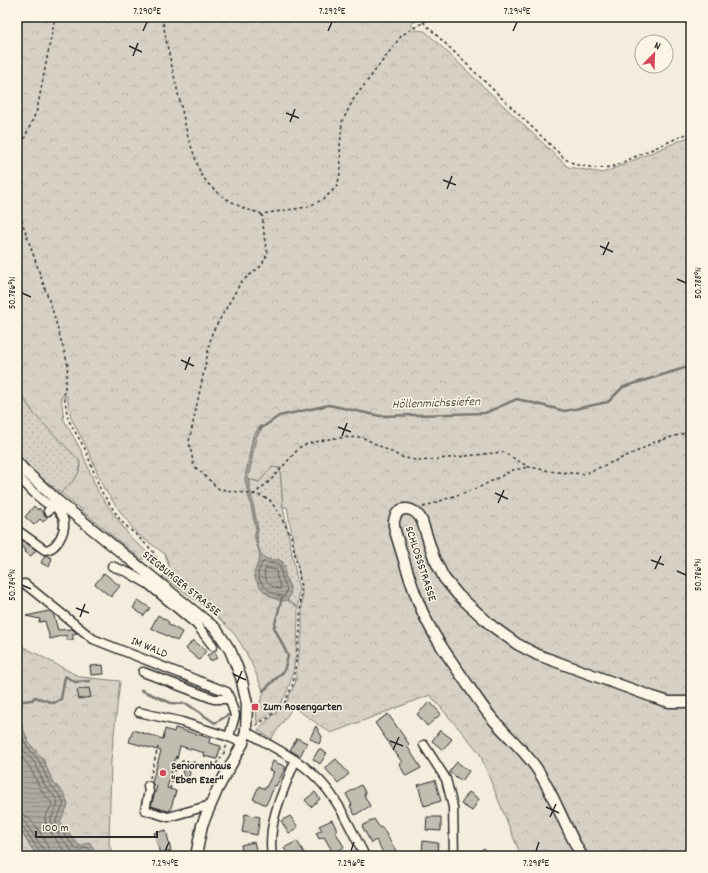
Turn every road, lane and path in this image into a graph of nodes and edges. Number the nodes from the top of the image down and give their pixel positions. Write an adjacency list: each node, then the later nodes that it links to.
1 (55, 17): 7 (path)
2 (162, 17): 10 (path)
3 (432, 17): 4 (path)
4 (423, 22): 5 (path); 10 (path)
5 (691, 132)
6 (17, 150): 7 (path)
7 (18, 153): 8 (path)
8 (17, 162)
9 (17, 196): 21 (path)
10 (262, 214): 15 (path)
11 (691, 433): 13 (path)
12 (17, 462): 16 (main road, SIEGBURGER STRASSE)
13 (529, 467): 15 (path); 17 (path)
14 (17, 475): 16 (street)
15 (253, 495): 28 (path)
16 (57, 503): 18 (street); 19 (street); 21 (main road, SIEGBURGER STRASSE)
17 (413, 510): 26 (main road, SCHLOSSSTRASSE); 41 (main road, SCHLOSSSTRASSE)
18 (48, 511)
19 (17, 530)
20 (112, 566): 21 (street)
21 (148, 579): 23 (street); 28 (main road, SIEGBURGER STRASSE)
22 (17, 585): 25 (street, IM WALD)
23 (213, 646)
24 (142, 672): 25 (street)
25 (230, 699): 29 (street)
26 (691, 702)
27 (139, 712): 29 (street)
28 (246, 731): 30 (main road, SIEGBURGER STRASSE); 33 (street)
29 (229, 737): 30 (street); 35 (path)
30 (243, 743): 36 (main road, SIEGBURGER STRASSE)
31 (424, 745): 40 (street)
32 (158, 747): 34 (path)
33 (295, 761): 38 (street); 39 (street)
34 (148, 786): 36 (street)
35 (170, 789)
36 (211, 805): 37 (main road, SIEGBURGER STRASSE)
37 (196, 856)
38 (272, 856)
39 (365, 856)
40 (454, 856)
41 (582, 856)

